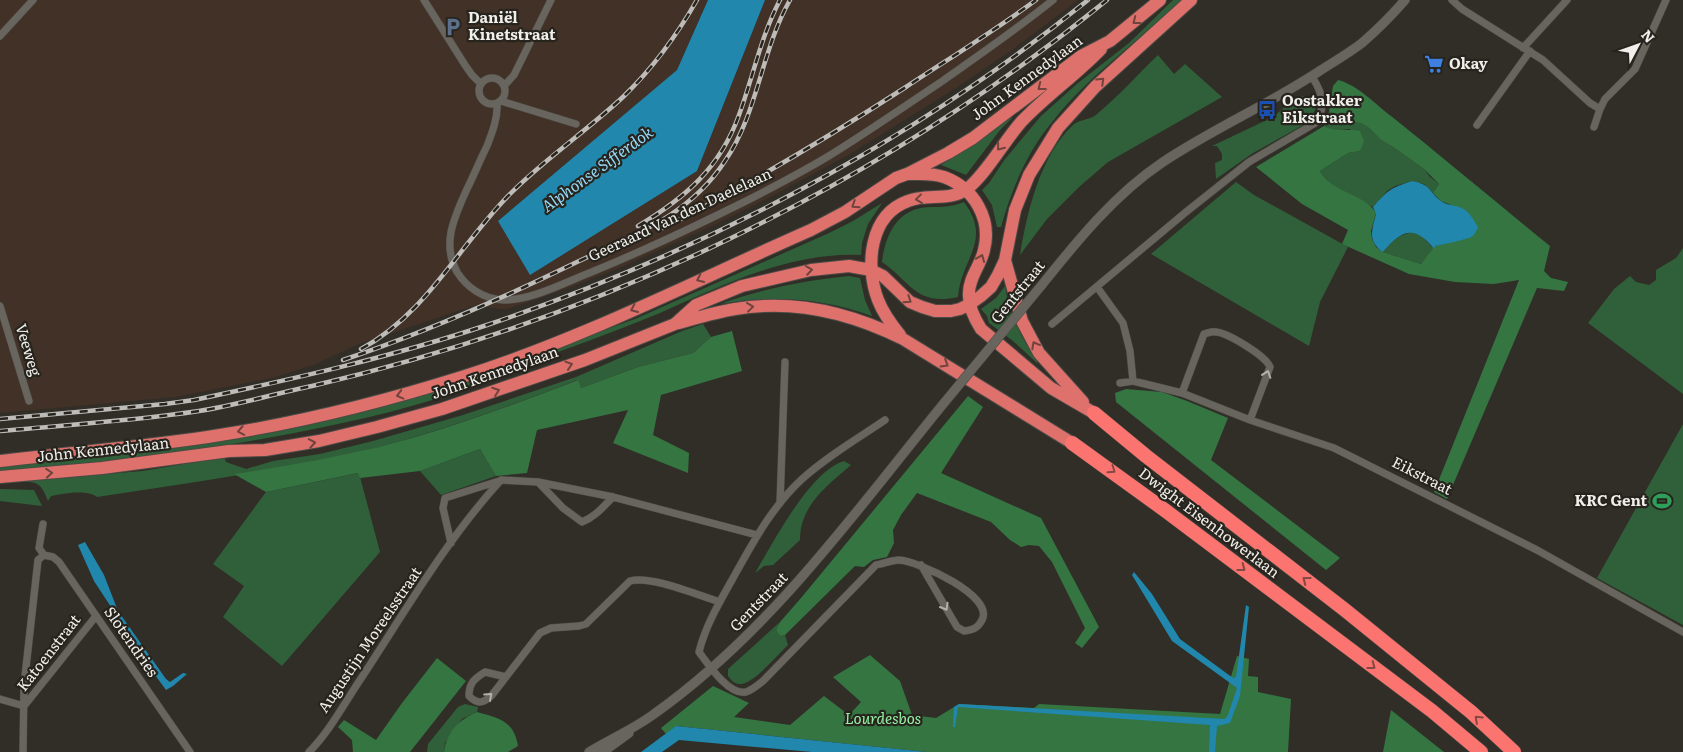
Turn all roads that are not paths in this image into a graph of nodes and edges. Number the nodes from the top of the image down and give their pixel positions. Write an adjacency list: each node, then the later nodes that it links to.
1 (33, 0): 11 (street)
2 (424, 0): 15 (street)
3 (551, 0): 16 (street)
4 (1054, 0): 17 (street, Geeraard Van den Daelelaan)
5 (1160, 0): 12 (highway, John Kennedylaan, one-way to 12)
6 (1191, 0): 24 (highway, John Kennedylaan, one-way to 6)
7 (1405, 0): 14 (street, Gentstraat)
8 (1452, 0): 13 (street)
9 (1567, 0): 13 (street)
10 (1666, 0): 18 (street)
11 (0, 36)
12 (1110, 40): 22 (highway, John Kennedylaan, one-way to 22); 23 (highway, Dwight Eisenhowerlaan, one-way to 23)
13 (1527, 49): 18 (street); 20 (street)
14 (1312, 77): 26 (street); 55 (street, Gentstraat, bridge)
15 (481, 84): 16 (street); 17 (street)
16 (504, 86): 17 (street)
17 (499, 102): 19 (street)
18 (1600, 109): 21 (street)
19 (576, 124)
20 (1476, 125)
21 (1594, 128)
22 (907, 174): 23 (highway, John Kennedylaan); 41 (highway, John Kennedylaan, one-way to 41)
23 (966, 189): 25 (highway, Dwight Eisenhowerlaan, one-way to 25); 27 (highway, John Kennedylaan, one-way to 23)
24 (1005, 260): 27 (highway, John Kennedylaan); 37 (highway, John Kennedylaan, one-way to 24)
25 (871, 270): 27 (highway, John Kennedylaan, one-way to 27); 29 (highway, John Kennedylaan, one-way to 25); 31 (highway, Dwight Eisenhowerlaan)
26 (1097, 287): 30 (street); 33 (street)
27 (970, 304): 37 (highway, John Kennedylaan)
28 (0, 306): 36 (street, Veeweg)
29 (675, 324): 31 (highway, Dwight Eisenhowerlaan, one-way to 31); 42 (highway, John Kennedylaan, one-way to 29)
30 (1052, 324)
31 (903, 339): 40 (highway, Dwight Eisenhowerlaan, one-way to 40)
32 (785, 362): 46 (street)
33 (1133, 381): 34 (street, Eikstraat); 35 (street, Eikstraat)
34 (1120, 383)
35 (1182, 393): 39 (street, Eikstraat); 39 (street, one-way to 35)
36 (29, 401)
37 (1094, 413): 66 (highway, Dwight Eisenhowerlaan, one-way to 37)
38 (885, 420): 46 (street, Gentstraat)
39 (1250, 420): 54 (street, Eikstraat)
40 (1072, 442): 65 (highway, Dwight Eisenhowerlaan, one-way to 65)
41 (0, 461)
42 (0, 477)
43 (501, 480): 44 (street); 49 (street, Augustijn Moreelsstraat); 49 (street)
44 (538, 482): 45 (street); 45 (street)
45 (613, 497): 48 (street)
46 (780, 503): 48 (street, Gentstraat)
47 (43, 524): 50 (street, Katoenstraat)
48 (756, 535): 52 (street, Gentstraat)
49 (451, 543): 62 (street, Augustijn Moreelsstraat)
50 (44, 555): 53 (street, Slotendries); 58 (street, Katoenstraat)
51 (921, 565): 51 (street, one-way to 51); 55 (street)
52 (720, 602): 55 (street, Gentstraat); 56 (street)
53 (96, 616): 58 (street, Katoenstraat); 61 (street, Slotendries)
54 (1683, 632)
55 (711, 669): 59 (street, Gentstraat)
56 (506, 677): 56 (street, one-way to 56)
57 (0, 699): 58 (street)
58 (24, 706): 60 (street, Katoenstraat)
59 (643, 722): 63 (street, Gentstraat); 64 (street, Gentstraat)
60 (23, 752)
61 (190, 752)
62 (309, 752)
63 (588, 752)
64 (603, 752)
65 (1481, 752)
66 (1514, 752)

